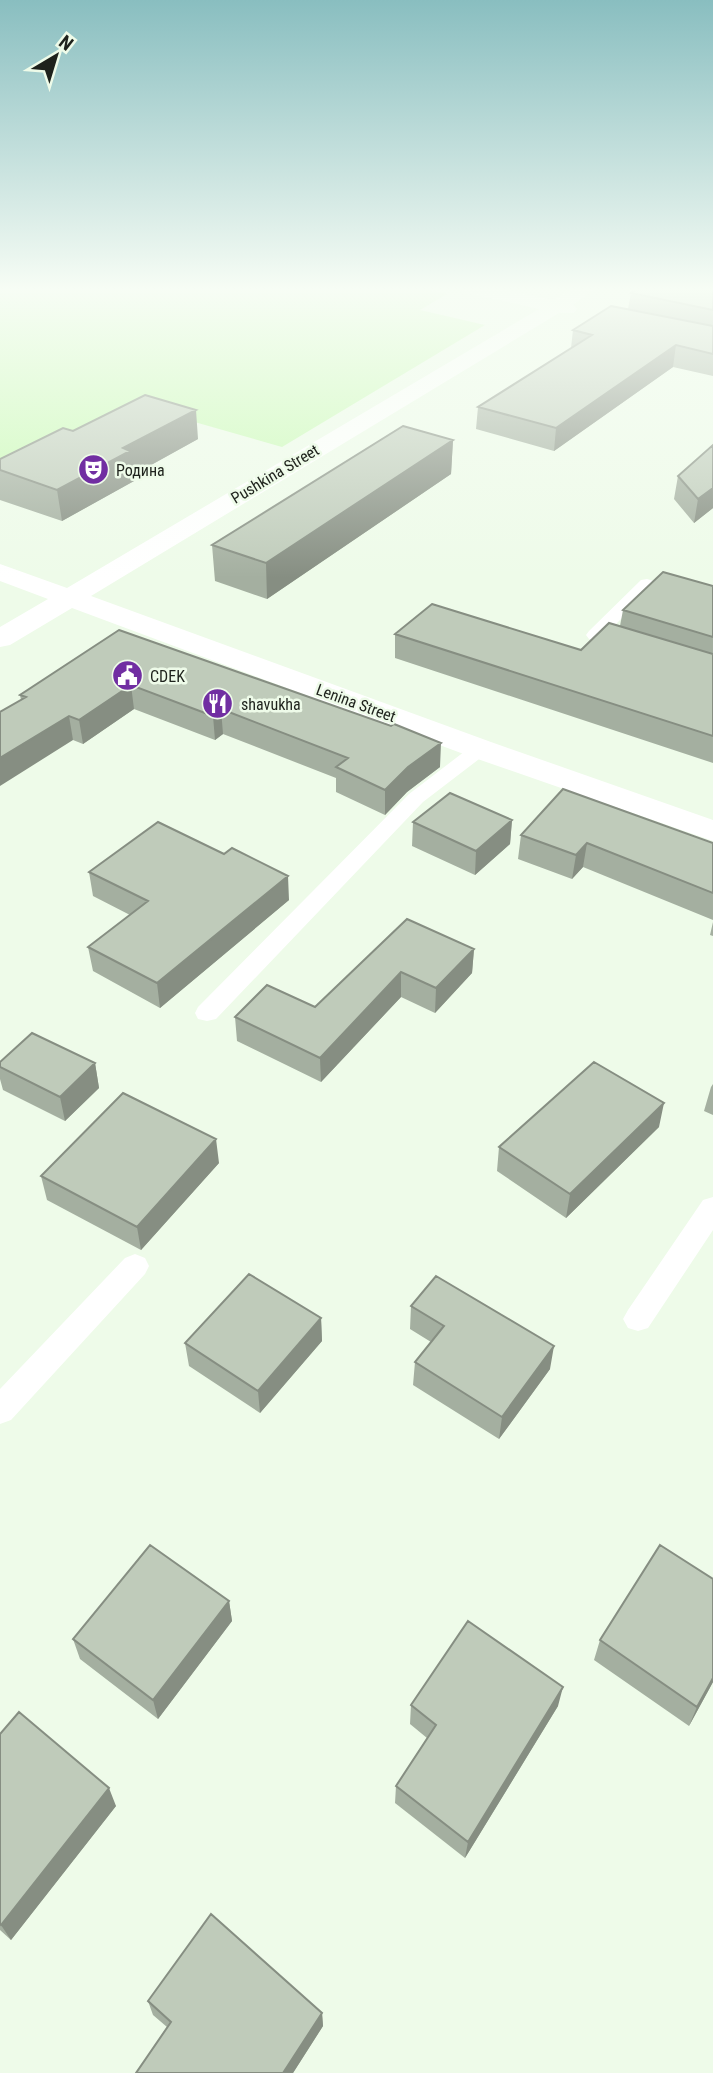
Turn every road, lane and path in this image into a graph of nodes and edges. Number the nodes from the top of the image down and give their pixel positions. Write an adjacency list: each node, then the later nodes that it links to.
1 (425, 385): 3 (street, Pushkina Street)
2 (0, 572): 3 (street, Lenina Street)
3 (69, 597): 5 (street, Pushkina Street); 7 (street, Lenina Street)
4 (713, 603): 6 (lane)
5 (0, 639)
6 (648, 652)
7 (480, 749): 8 (street, Lenina Street); 9 (lane)
8 (713, 831)
9 (207, 1013)
10 (713, 1209): 12 (lane)
11 (135, 1266): 13 (lane)
12 (638, 1319)
13 (0, 1410)

